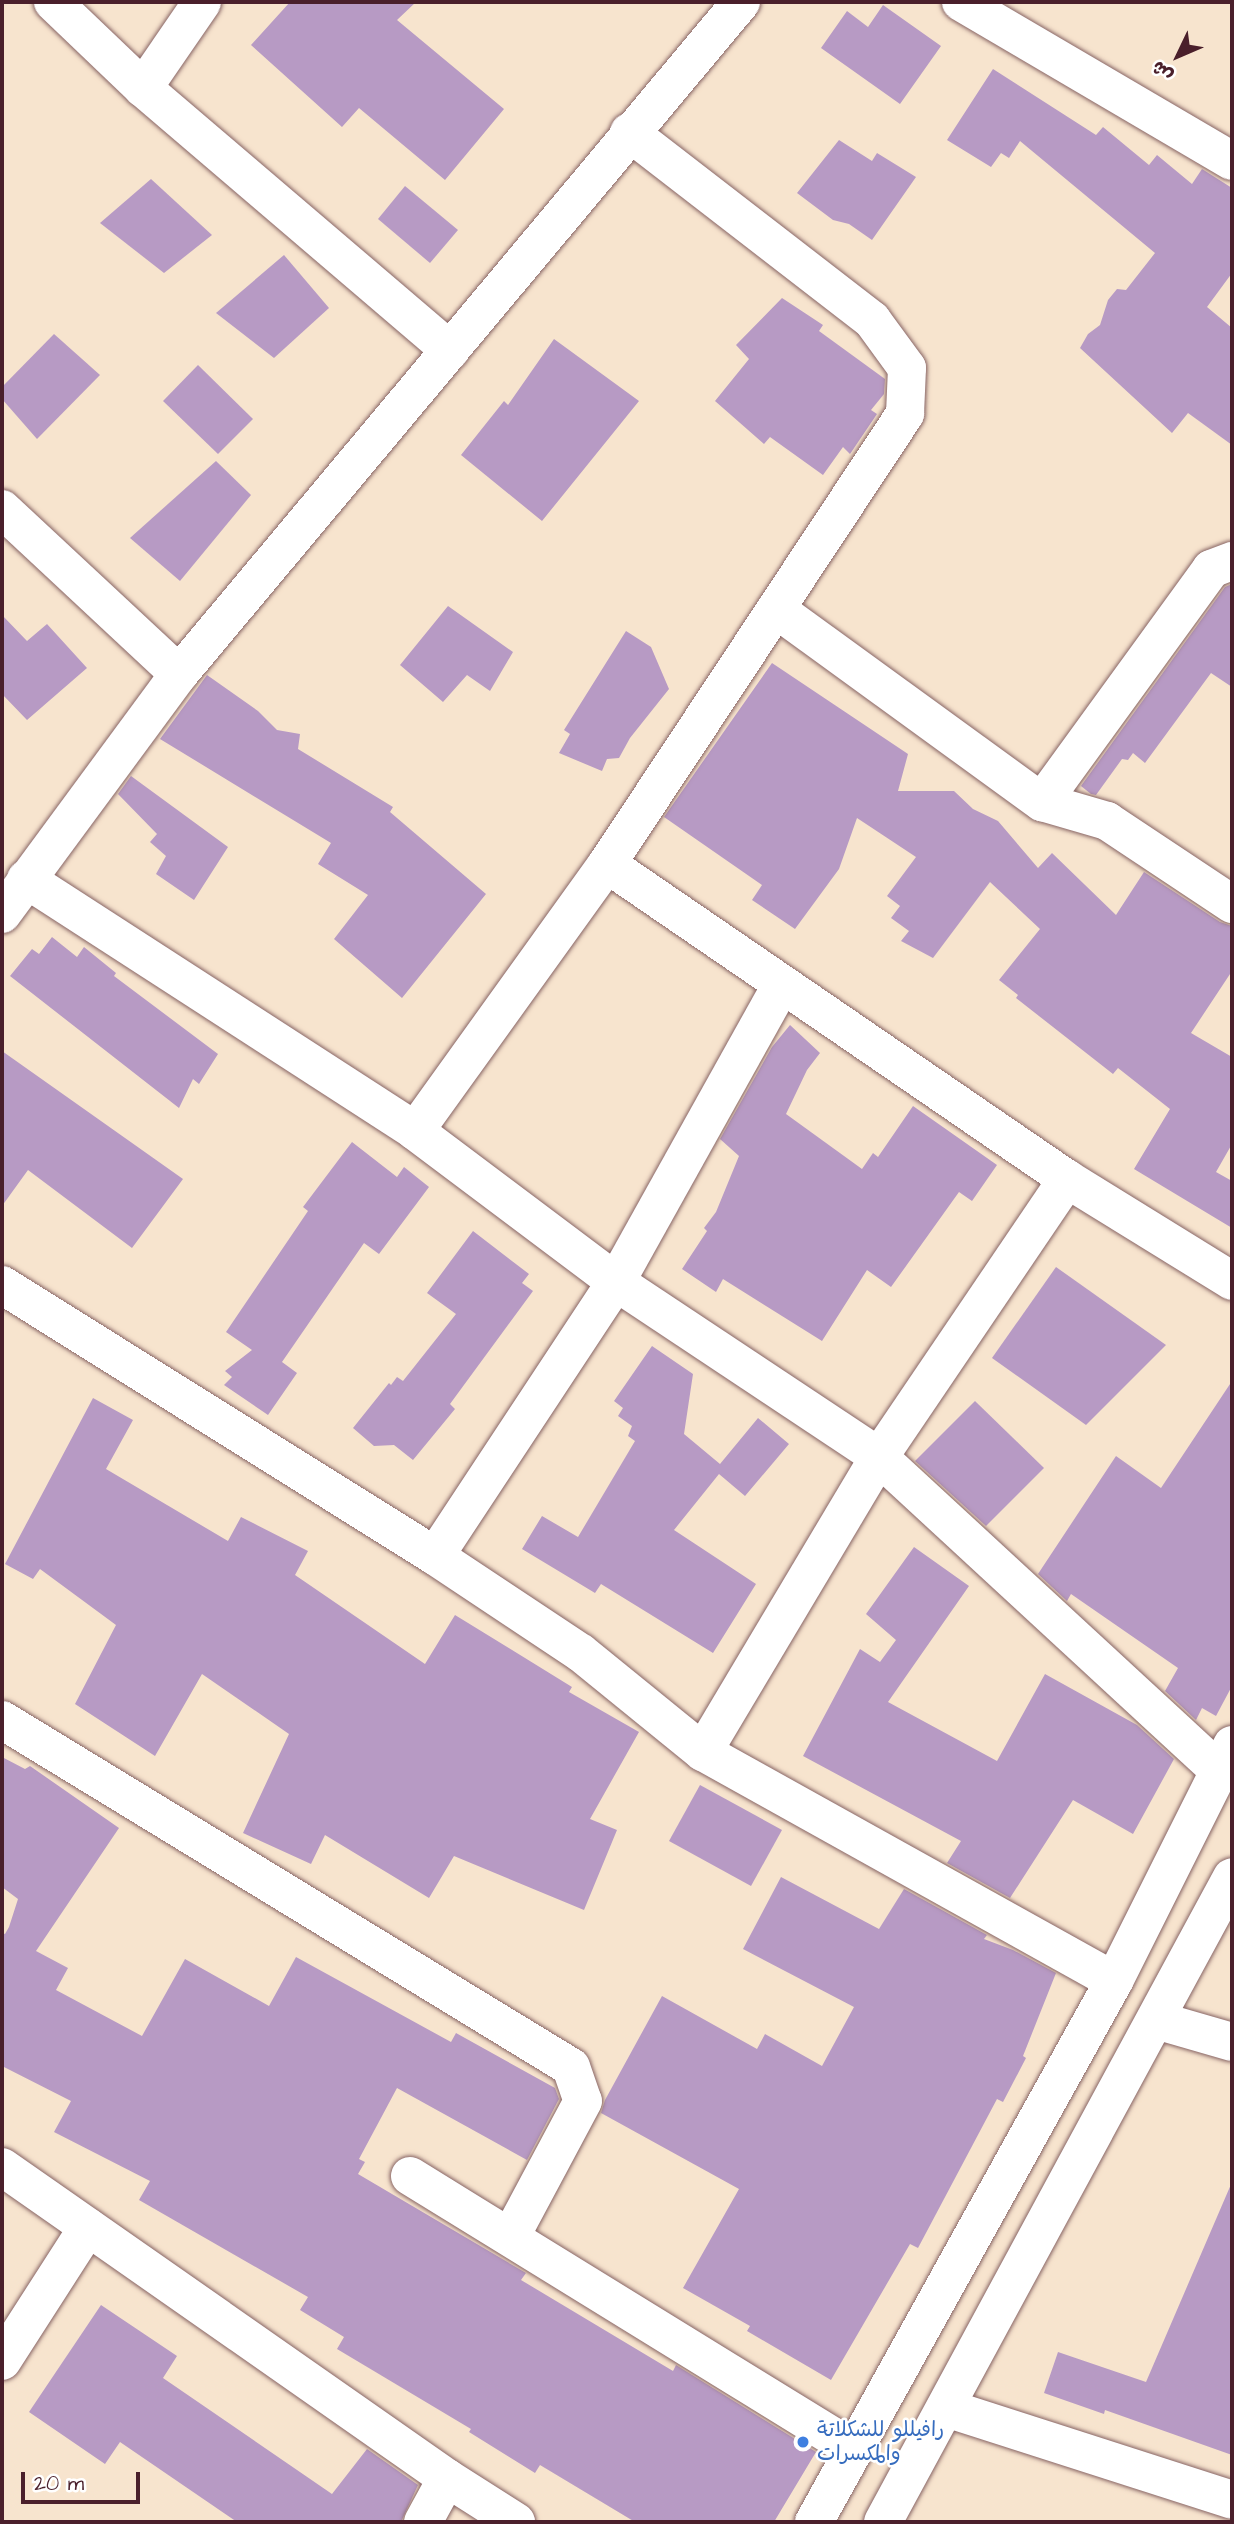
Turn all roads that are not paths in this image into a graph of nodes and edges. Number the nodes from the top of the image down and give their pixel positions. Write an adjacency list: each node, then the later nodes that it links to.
1 (53, 2): 5 (street)
2 (202, 2): 5 (street)
3 (741, 2): 6 (street)
4 (961, 2): 7 (street)
5 (143, 88): 8 (street)
6 (629, 132): 8 (street); 11 (street)
7 (1232, 162)
8 (450, 350): 12 (street)
9 (2, 509): 12 (street)
10 (1232, 561): 13 (street)
11 (776, 609): 13 (street); 14 (street)
12 (179, 674): 15 (street)
13 (1042, 802): 16 (street)
14 (607, 864): 18 (street); 19 (street)
15 (26, 879): 17 (street); 19 (street)
16 (1232, 904)
17 (2, 914)
18 (781, 986): 20 (street); 22 (street)
19 (415, 1131): 22 (street)
20 (1067, 1179): 21 (street); 24 (street)
21 (1232, 1281)
22 (616, 1282): 24 (street); 25 (street)
23 (2, 1285): 25 (street)
24 (878, 1457): 27 (street); 28 (street)
25 (435, 1556): 27 (street)
26 (2, 1720): 36 (street)
27 (703, 1752): 30 (street)
28 (1225, 1758): 30 (street)
29 (1232, 1877): 31 (street)
30 (1114, 1981): 39 (street)
31 (1156, 2020): 32 (street); 38 (street)
32 (1232, 2042)
33 (2, 2167): 35 (street)
34 (410, 2176): 36 (street)
35 (88, 2227): 37 (street); 40 (street)
36 (511, 2236): 39 (street)
37 (2, 2361)
38 (946, 2408): 41 (street); 45 (street)
39 (853, 2449): 44 (street)
40 (447, 2478): 42 (street); 43 (street)
41 (1232, 2500)
42 (423, 2522)
43 (516, 2522)
44 (814, 2522)
45 (883, 2522)

